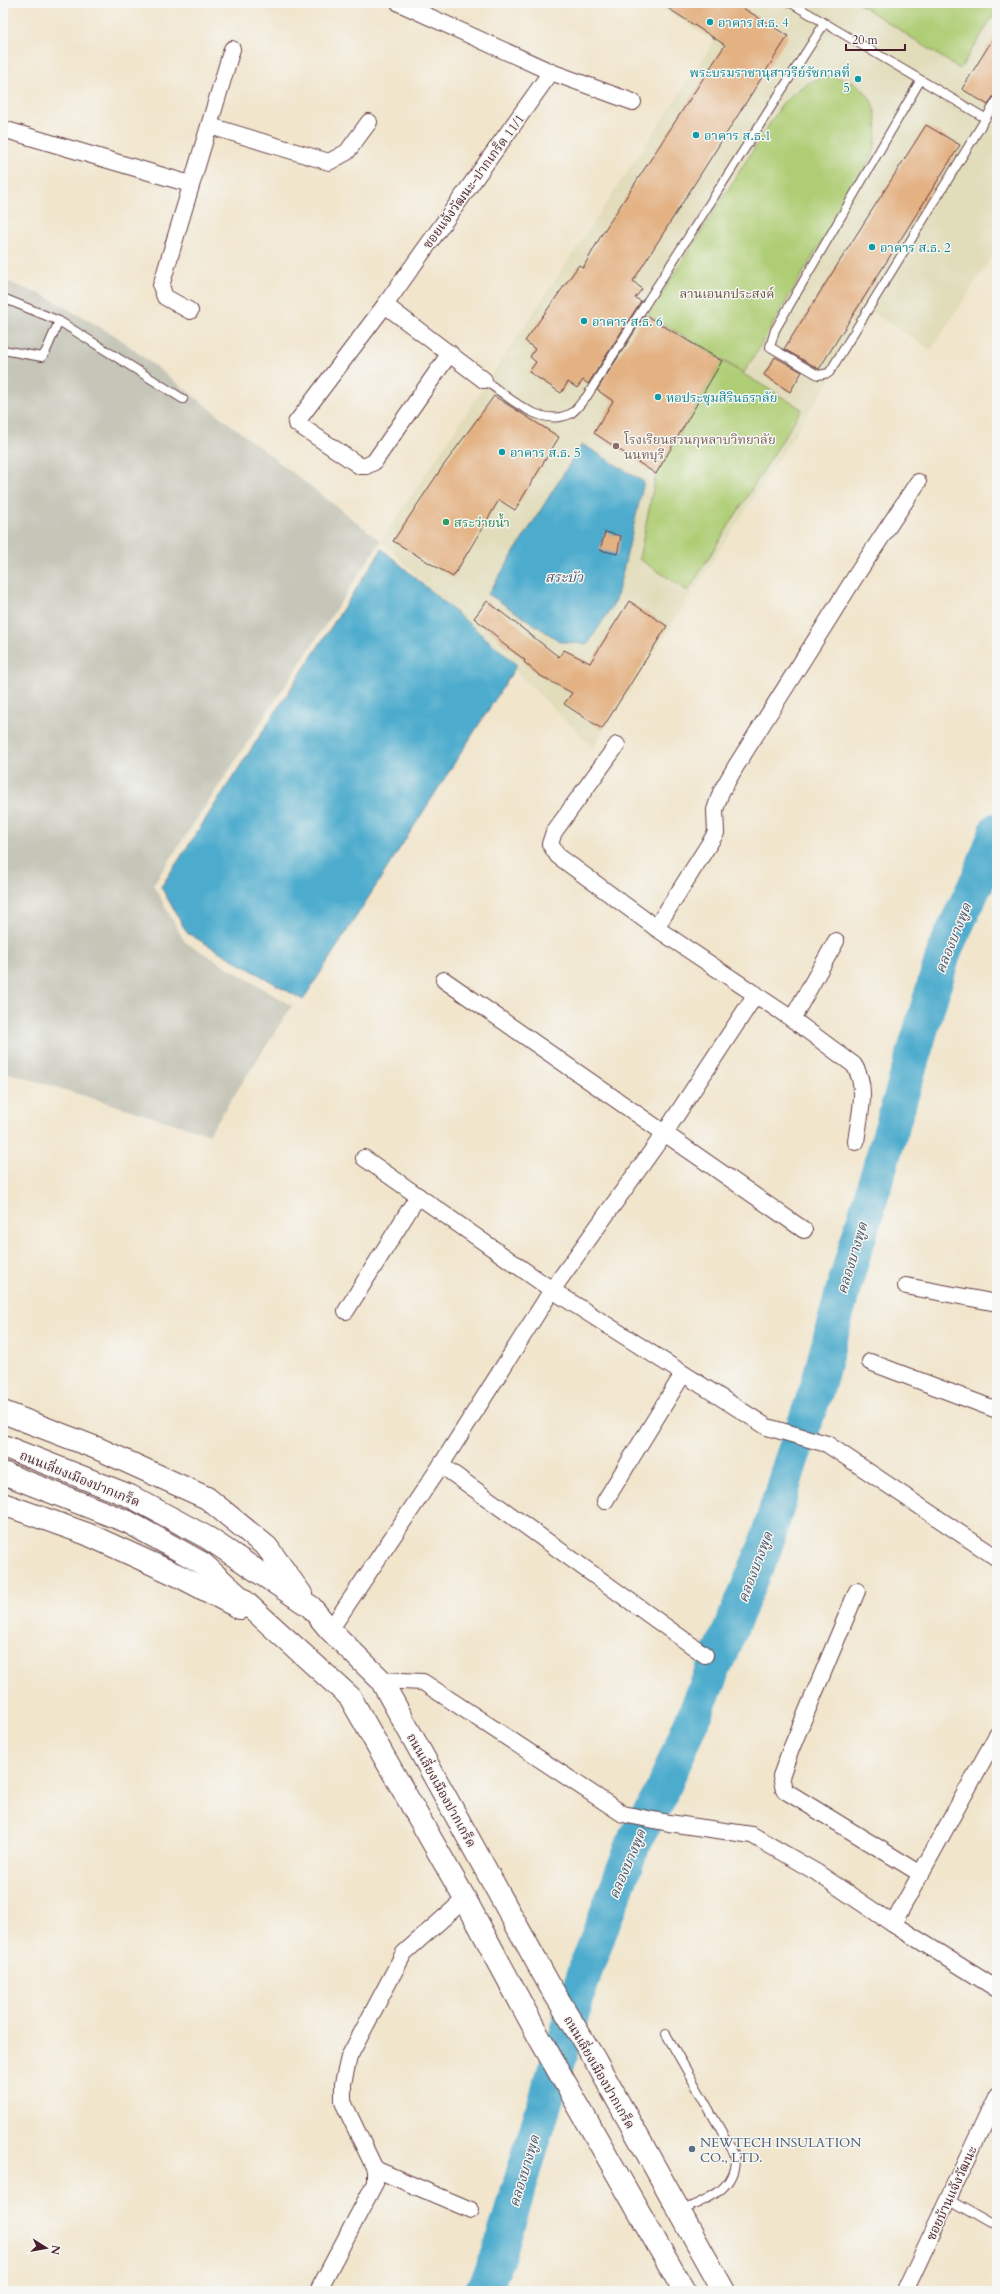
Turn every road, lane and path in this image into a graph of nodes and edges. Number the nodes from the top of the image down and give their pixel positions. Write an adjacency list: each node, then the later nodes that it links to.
1 (399, 3): 5 (street)
2 (791, 3): 3 (lane)
3 (824, 24): 6 (lane); 20 (lane)
4 (232, 50): 11 (street)
5 (551, 72): 8 (street); 15 (street, ซอยแจ้งวัฒนะ-ปากเกร็ด 11/1)
6 (920, 81): 9 (lane); 9 (lane)
7 (997, 100): 9 (lane)
8 (633, 102)
9 (985, 118)
10 (369, 122): 11 (street)
11 (210, 126): 13 (street)
12 (3, 129): 13 (street)
13 (190, 184): 16 (street)
14 (3, 298): 17 (lane)
15 (385, 305): 19 (street); 19 (street, ซอยแจ้งวัฒนะ-ปากเกร็ด 11/1)
16 (190, 311)
17 (59, 321): 18 (lane); 21 (lane)
18 (3, 350)
19 (450, 353): 20 (street)
20 (484, 380)
21 (182, 399)
22 (918, 482): 24 (street)
23 (617, 745): 24 (street)
24 (656, 928): 27 (street)
25 (836, 941): 28 (street)
26 (444, 980): 29 (street)
27 (756, 994): 28 (street); 29 (street)
28 (792, 1019): 30 (street)
29 (664, 1134): 33 (street); 35 (street)
30 (856, 1142)
31 (364, 1158): 32 (street)
32 (418, 1196): 35 (street); 37 (street)
33 (804, 1230)
34 (906, 1286): 36 (street)
35 (552, 1290): 39 (street); 43 (street)
36 (997, 1303)
37 (346, 1311)
38 (870, 1362): 40 (street)
39 (683, 1374): 45 (street); 47 (street)
40 (997, 1410)
41 (3, 1412): 49 (main road)
42 (3, 1446): 49 (main road, ถนนเลี่ยงเมืองปากเกร็ด)
43 (441, 1465): 51 (street); 52 (street)
44 (3, 1473): 50 (main road, ถนนเลี่ยงเมืองปากเกร็ด)
45 (605, 1501)
46 (3, 1504): 50 (main road)
47 (997, 1558)
48 (857, 1591): 55 (street)
49 (311, 1607): 51 (main road, ถนนเลี่ยงเมืองปากเกร็ด)
50 (270, 1624): 56 (main road, ถนนเลี่ยงเมืองปากเกร็ด)
51 (330, 1630): 53 (main road, ถนนเลี่ยงเมืองปากเกร็ด)
52 (705, 1655)
53 (381, 1680): 57 (street); 64 (main road, ถนนเลี่ยงเมืองปากเกร็ด)
54 (997, 1735): 55 (street)
55 (921, 1874): 57 (street)
56 (465, 1899): 61 (street); 67 (main road, ถนนเลี่ยงเมืองปากเกร็ด)
57 (893, 1924): 58 (street)
58 (997, 1989)
59 (666, 2034): 64 (lane)
60 (997, 2095): 62 (street, ซอยบ้านแจ้งวัฒนะ)
61 (375, 2169): 63 (street); 66 (street)
62 (948, 2199): 65 (lane); 69 (street, ซอยบ้านแจ้งวัฒนะ)
63 (471, 2210)
64 (679, 2211): 68 (main road, ถนนเลี่ยงเมืองปากเกร็ด)
65 (997, 2227)
66 (318, 2291)
67 (684, 2291)
68 (724, 2291)
69 (905, 2291)

